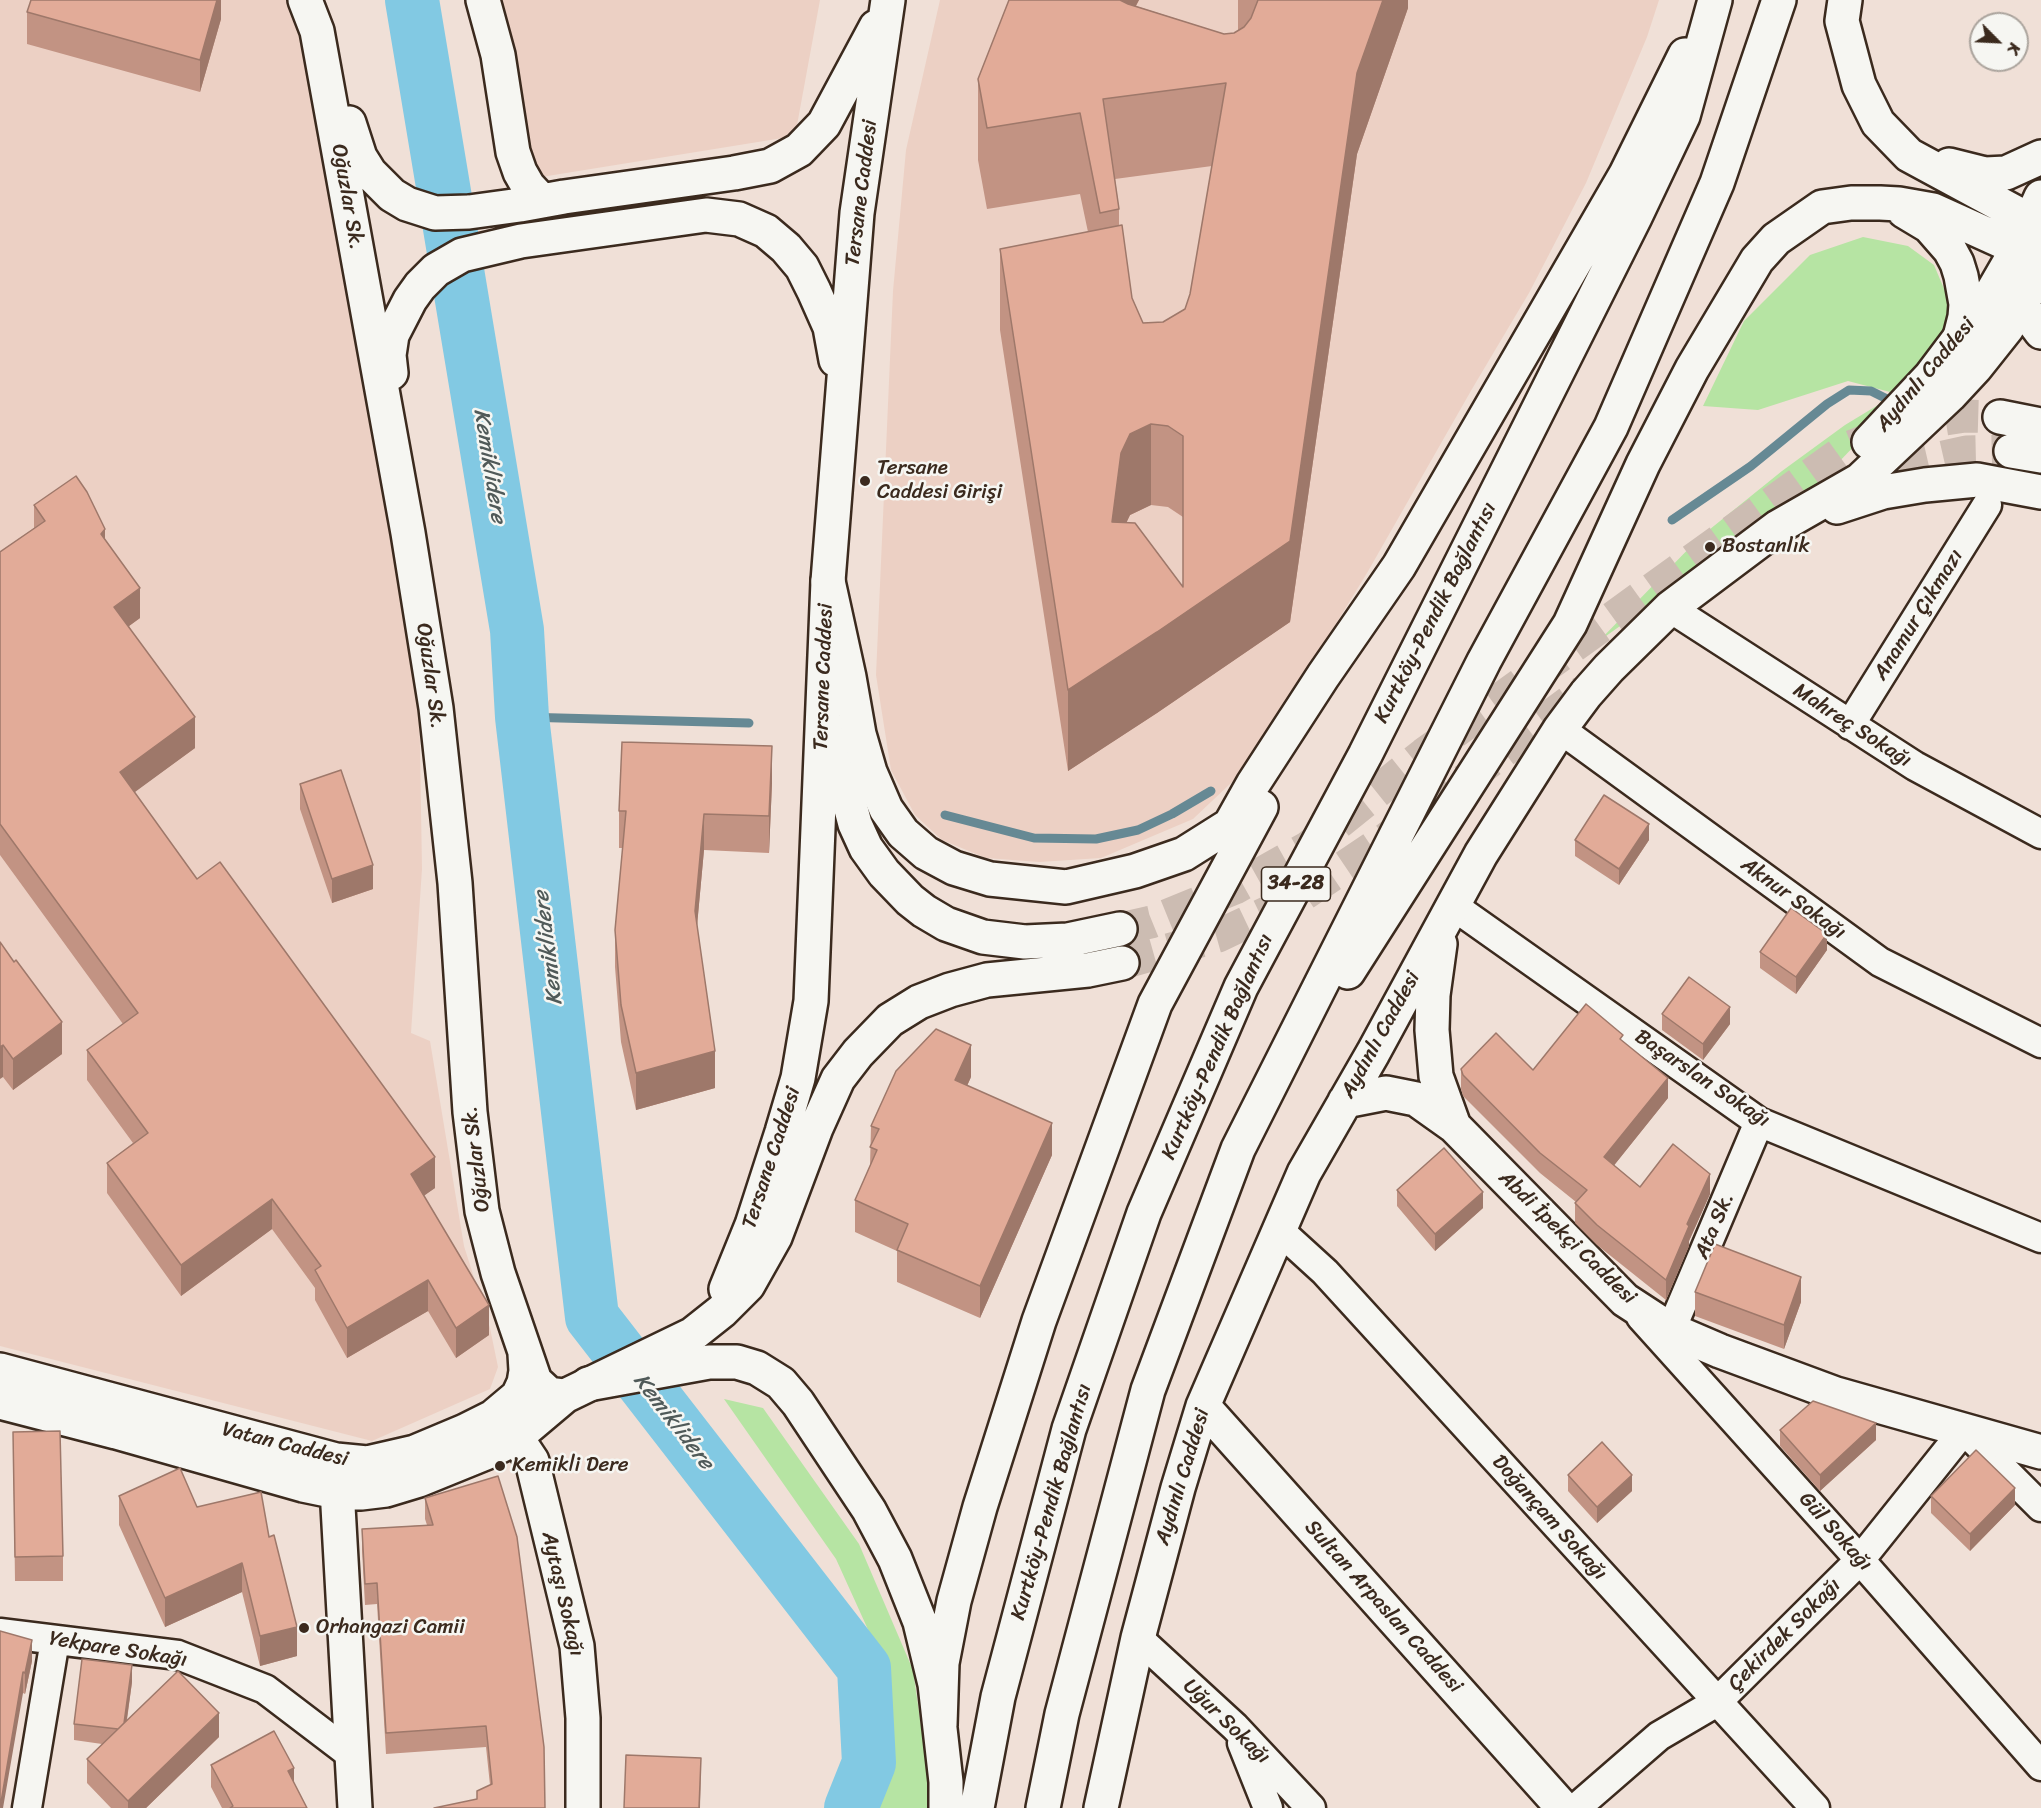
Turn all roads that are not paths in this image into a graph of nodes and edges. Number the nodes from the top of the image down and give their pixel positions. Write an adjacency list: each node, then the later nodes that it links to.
1 (305, 0): 7 (main road, Oğuzlar Sk.)
2 (483, 0): 10 (main road)
3 (1713, 0): 25 (main road); 69 (main road, Kurtköy-Pendik Bağlantısı / 34-28)
4 (1779, 0): 39 (main road, 34-28)
5 (1845, 0): 8 (main road)
6 (887, 4): 10 (main road); 18 (main road, Tersane Caddesi)
7 (317, 31): 10 (main road); 24 (main road, Oğuzlar Sk.)
8 (1909, 155): 9 (main road); 12 (main road)
9 (2041, 157)
10 (531, 203)
11 (1880, 203): 12 (main road); 17 (main road); 39 (main road)
12 (2034, 230): 14 (main road, Aydınlı Caddesi)
13 (2041, 270): 15 (main road, Aydınlı Caddesi)
14 (1986, 303): 15 (main road); 17 (main road, Aydınlı Caddesi)
15 (2021, 305): 16 (main road); 23 (main road, Aydınlı Caddesi)
16 (2041, 332)
17 (1959, 340): 23 (main road, Aydınlı Caddesi)
18 (843, 400): 24 (main road); 26 (main road, Tersane Caddesi)
19 (2000, 417): 20 (main road)
20 (2041, 425)
21 (2041, 492): 23 (main road)
22 (1987, 505): 29 (street, Anamur Çıkmazı)
23 (1778, 527): 27 (main road, Aydınlı Caddesi)
24 (408, 533): 45 (main road, Oğuzlar Sk.)
25 (1399, 566): 26 (main road); 61 (main road)
26 (828, 581): 28 (main road, Tersane Caddesi)
27 (1670, 608): 29 (street, Mahreç Sokağı); 30 (main road, Aydınlı Caddesi)
28 (825, 644): 33 (main road); 44 (main road, Tersane Caddesi)
29 (1850, 725): 31 (street, Mahreç Sokağı)
30 (1560, 729): 32 (main road, Aydınlı Caddesi); 35 (street, Aknur Sokağı)
31 (2041, 834)
32 (1452, 905): 36 (main road, Aydınlı Caddesi); 37 (street, Başarslan Sokağı); 38 (main road, Abdi İpekçi Caddesi)
33 (1120, 929)
34 (1122, 963): 44 (main road)
35 (2041, 1043)
36 (1345, 1101): 38 (main road); 40 (main road, Aydınlı Caddesi)
37 (1759, 1122): 41 (street, Başarslan Sokağı); 43 (street, Ata Sk.)
38 (1454, 1126): 42 (main road, Abdi İpekçi Caddesi)
39 (1238, 1149): 70 (main road, 34-28)
40 (1280, 1231): 49 (main road, Aydınlı Caddesi); 60 (street, Doğançam Sokağı)
41 (2041, 1238)
42 (1625, 1299): 43 (main road, Abdi İpekçi Caddesi); 56 (street, Gül Sokağı)
43 (1671, 1330): 50 (main road, Abdi İpekçi Caddesi)
44 (693, 1334): 47 (main road)
45 (525, 1354): 47 (main road, Oğuzlar Sk.); 51 (main road, Vatan Caddesi)
46 (0, 1370): 54 (main road, Vatan Caddesi)
47 (576, 1390): 53 (main road); 61 (main road)
48 (0, 1402): 54 (main road)
49 (1203, 1406): 58 (main road, Aydınlı Caddesi); 74 (main road, Sultan Arpaslan Caddesi)
50 (1964, 1430): 52 (main road, Abdi İpekçi Caddesi); 55 (street); 56 (street, Çekirdek Sokağı)
51 (465, 1431): 53 (main road); 54 (main road, Vatan Caddesi)
52 (2039, 1446)
53 (523, 1450): 54 (main road); 67 (main road, Aytaşı Sokağı)
54 (336, 1476): 63 (main road)
55 (2041, 1507)
56 (1860, 1560): 60 (street, Çekirdek Sokağı); 64 (street, Gül Sokağı)
57 (0, 1633): 59 (street, Yekpare Sokağı)
58 (1138, 1638): 62 (street, Uğur Sokağı); 71 (main road, Aydınlı Caddesi)
59 (55, 1640): 63 (street, Yekpare Sokağı); 65 (street)
60 (1717, 1702): 75 (street, Çekirdek Sokağı); 76 (street, Doğançam Sokağı)
61 (940, 1725): 68 (main road)
62 (1235, 1727): 72 (street); 73 (street, Uğur Sokağı)
63 (353, 1756): 66 (main road)
64 (2041, 1766)
65 (27, 1808)
66 (355, 1808)
67 (582, 1808)
68 (946, 1808)
69 (977, 1808)
70 (1043, 1808)
71 (1101, 1808)
72 (1268, 1808)
73 (1311, 1808)
74 (1563, 1808)
75 (1576, 1808)
76 (1815, 1808)

